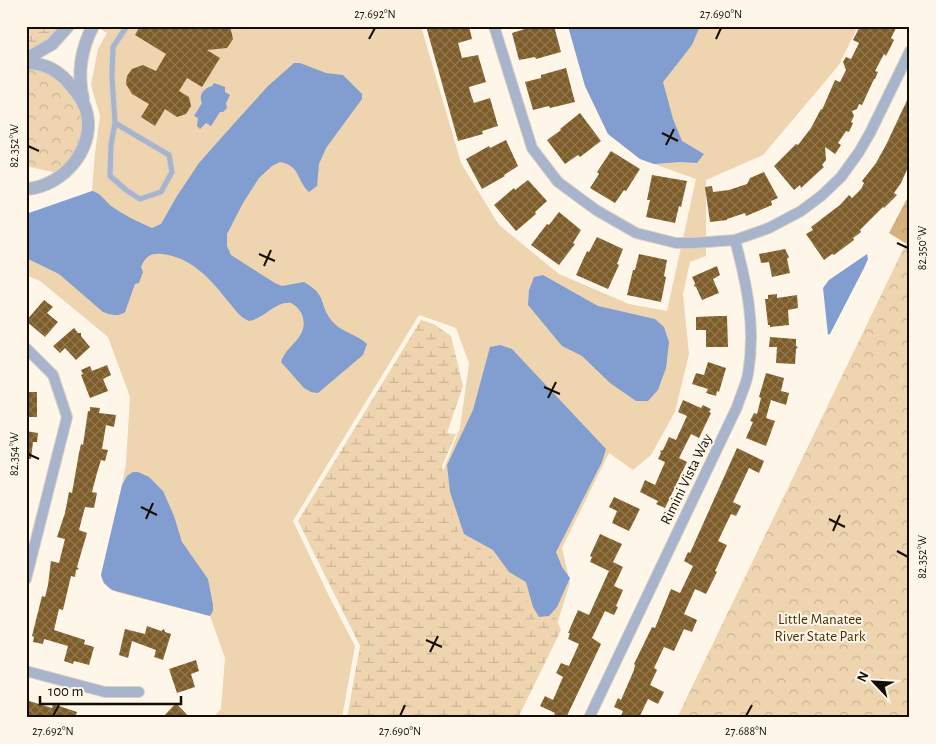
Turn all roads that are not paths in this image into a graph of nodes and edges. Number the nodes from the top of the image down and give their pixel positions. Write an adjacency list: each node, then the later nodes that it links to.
1 (68, 26): 6 (street)
2 (93, 26): 7 (street)
3 (127, 26): 8 (lane)
4 (494, 26): 10 (street)
5 (910, 51): 10 (street)
6 (26, 61): 7 (street)
7 (84, 106): 9 (street)
8 (115, 123): 8 (lane)
9 (26, 189)
10 (736, 240): 15 (street, Rimini Vista Way)
11 (26, 348): 12 (street)
12 (26, 579)
13 (26, 670): 14 (street)
14 (139, 692)
15 (589, 718)

